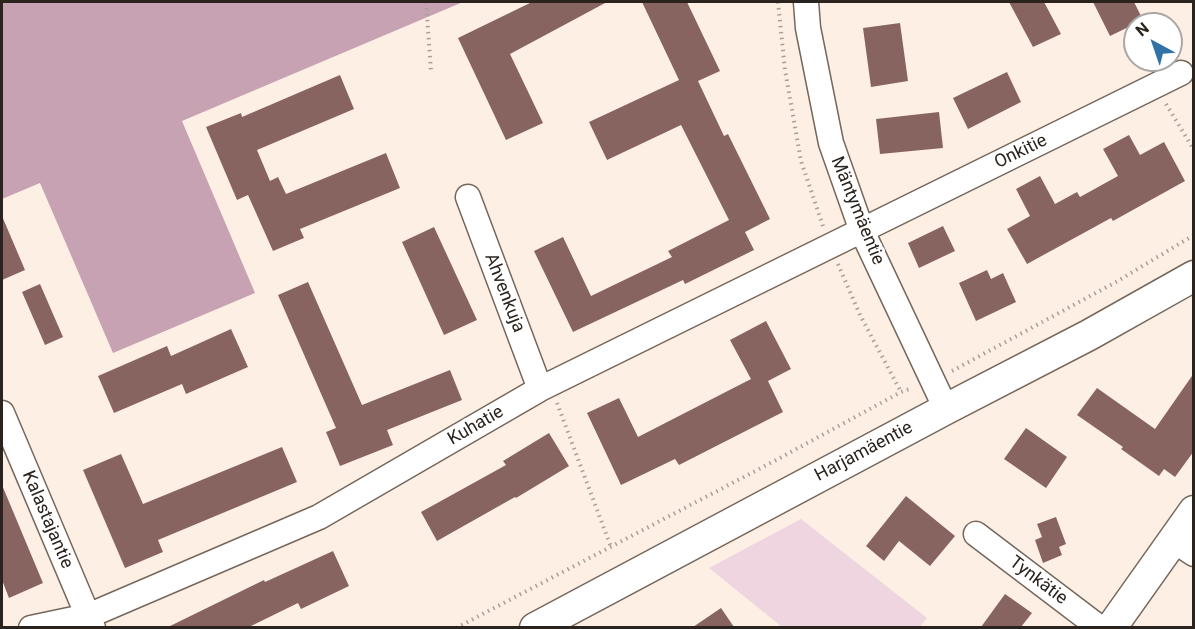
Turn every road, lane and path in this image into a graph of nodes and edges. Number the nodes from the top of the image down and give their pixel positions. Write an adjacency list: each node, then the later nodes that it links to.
1 (426, 2): 4 (path)
2 (778, 2): 11 (path)
3 (806, 2): 9 (street, Mäntymäentie)
4 (432, 71)
5 (1181, 73): 6 (street, Onkitie)
6 (1155, 86): 7 (path); 9 (street, Onkitie)
7 (1194, 150)
8 (468, 197): 14 (street, Ahvenkuja)
9 (862, 231): 11 (street, Kuhatie); 13 (street, Mäntymäentie)
10 (1194, 235): 13 (path)
11 (830, 246): 14 (street, Kuhatie); 15 (path)
12 (1194, 276): 16 (street, Harjamäentie)
13 (933, 381): 15 (path); 16 (street, Mäntymäentie)
14 (540, 389): 20 (path); 22 (street, Kuhatie)
15 (901, 392): 20 (path)
16 (946, 409): 25 (street, Harjamäentie)
17 (2, 413): 22 (street, Kalastajantie)
18 (1194, 511): 21 (street)
19 (976, 534): 26 (street, Tynkätie)
20 (610, 547): 24 (path)
21 (1183, 547): 27 (street)
22 (90, 622): 23 (street, Kuhatie)
23 (31, 627)
24 (456, 627)
25 (535, 627)
26 (1100, 627)
27 (1111, 627)

